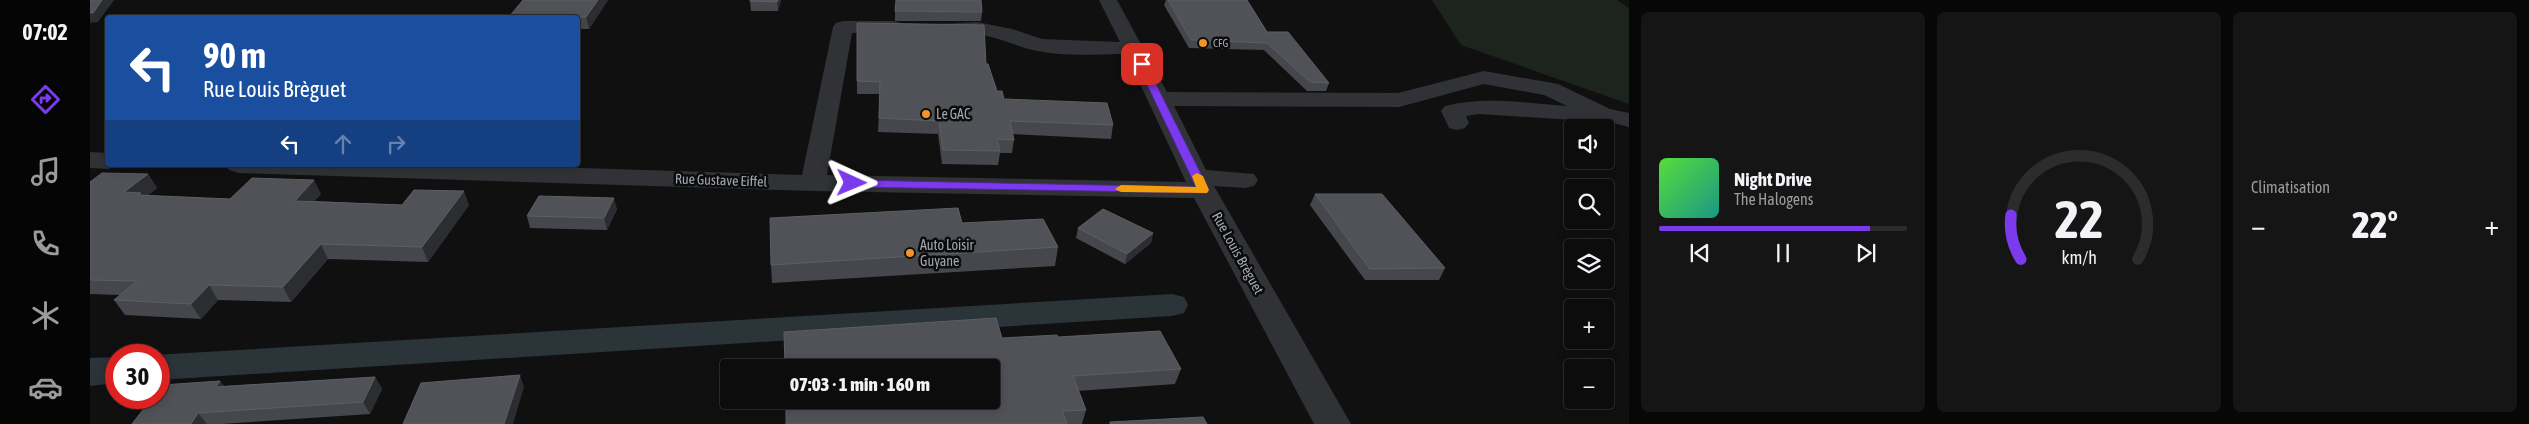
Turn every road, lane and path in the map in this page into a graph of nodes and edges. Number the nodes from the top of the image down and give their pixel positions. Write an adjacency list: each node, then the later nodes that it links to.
1 (1108, 0): 2 (street, Rue Louis Brèguet)
2 (1133, 48): 3 (street, Rue Louis Brèguet); 11 (street)
3 (1159, 98): 4 (street); 12 (street, Rue Louis Brèguet)
4 (1603, 114): 5 (street); 6 (street)
5 (1629, 120)
6 (1457, 123)
7 (90, 160): 8 (street)
8 (105, 161)
9 (302, 167): 11 (street, Rue Gustave Eiffel)
10 (1245, 180): 12 (street, Rue Gustave Eiffel)
11 (813, 183): 12 (street, Rue Gustave Eiffel)
12 (1201, 184): 13 (street, Rue Louis Brèguet)
13 (1333, 424)

